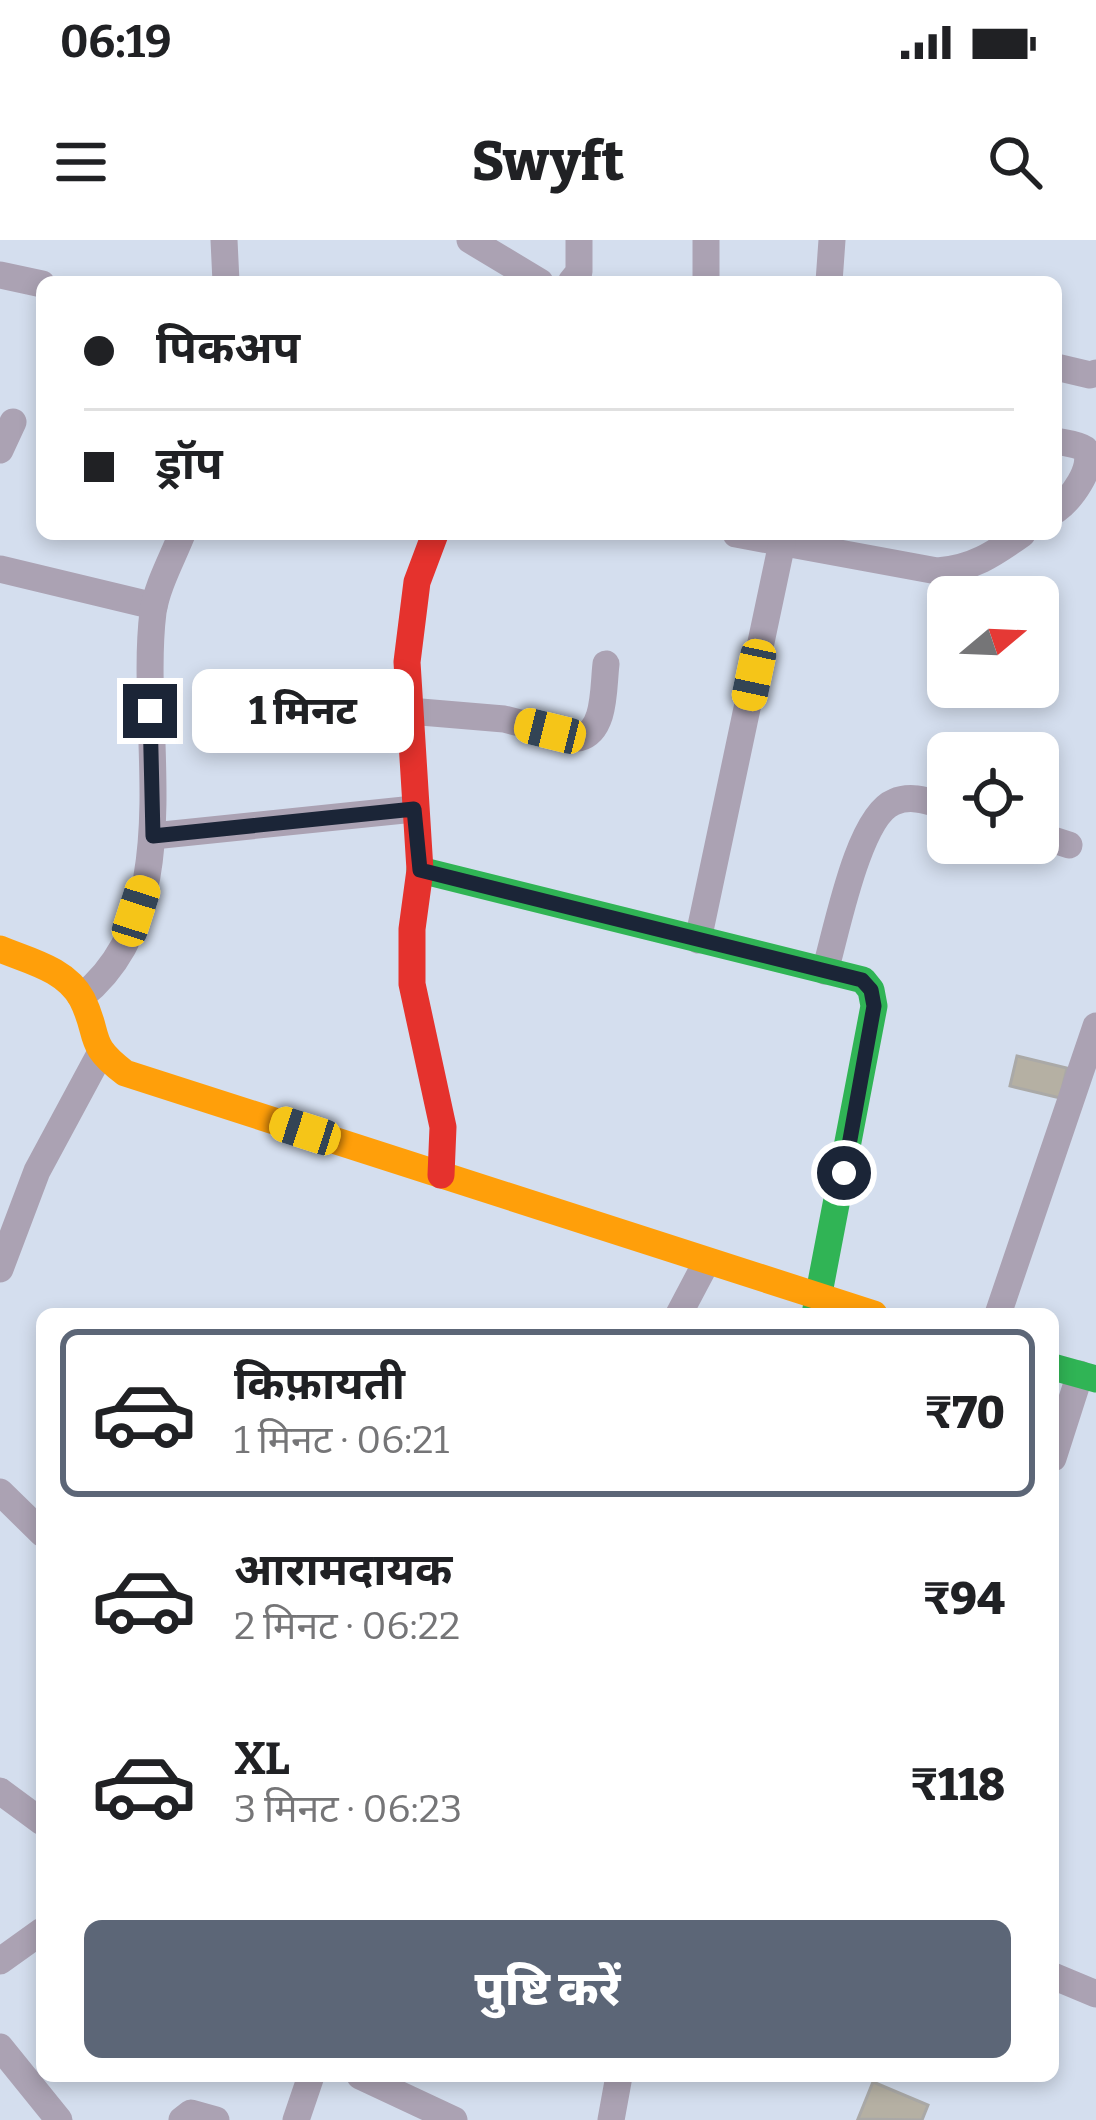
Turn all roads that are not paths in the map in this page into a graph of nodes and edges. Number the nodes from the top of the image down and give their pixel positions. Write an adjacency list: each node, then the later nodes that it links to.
1 (224, 240): 7 (street)
2 (470, 240): 8 (street)
3 (579, 240): 9 (street)
4 (706, 240): 10 (street)
5 (832, 240): 11 (street)
6 (0, 275): 12 (street)
7 (226, 276)
8 (530, 276)
9 (576, 276)
10 (706, 276)
11 (829, 276)
12 (36, 283)
13 (1062, 369): 14 (street)
14 (1096, 373)
15 (13, 422): 17 (street)
16 (1062, 442): 18 (street)
17 (0, 450)
18 (1062, 505)
19 (180, 540): 25 (street)
20 (432, 540): 27 (street)
21 (770, 540): 23 (street)
22 (1013, 540): 23 (street)
23 (782, 542): 34 (street)
24 (0, 569): 25 (street)
25 (154, 606): 30 (street)
26 (606, 664): 27 (street)
27 (409, 712): 29 (street)
28 (927, 801): 36 (street)
29 (414, 809): 30 (street); 33 (street)
30 (153, 836): 37 (street)
31 (1059, 842): 32 (street)
32 (1070, 845)
33 (420, 870): 34 (street); 40 (street)
34 (698, 940): 36 (street)
35 (0, 949): 37 (street)
36 (825, 971): 43 (street)
37 (81, 997): 39 (street)
38 (1096, 1026): 45 (street)
39 (100, 1054): 40 (street); 42 (street)
40 (441, 1175): 41 (street)
41 (706, 1261): 43 (street); 44 (street)
42 (0, 1269)
43 (818, 1306)
44 (683, 1308)
45 (1000, 1308)
46 (1076, 1374): 47 (street)
47 (1059, 1436)
48 (0, 1492): 49 (street)
49 (36, 1527)
50 (0, 1791): 51 (street)
51 (36, 1818)
52 (36, 1935): 53 (street)
53 (0, 1960)
54 (1059, 1979): 55 (street)
55 (1096, 1994)
56 (0, 2047): 60 (street)
57 (309, 2082): 63 (street)
58 (373, 2082): 64 (street)
59 (618, 2082): 65 (street)
60 (59, 2120)
61 (182, 2120): 62 (street)
62 (216, 2120)
63 (296, 2120)
64 (454, 2120)
65 (611, 2120)

